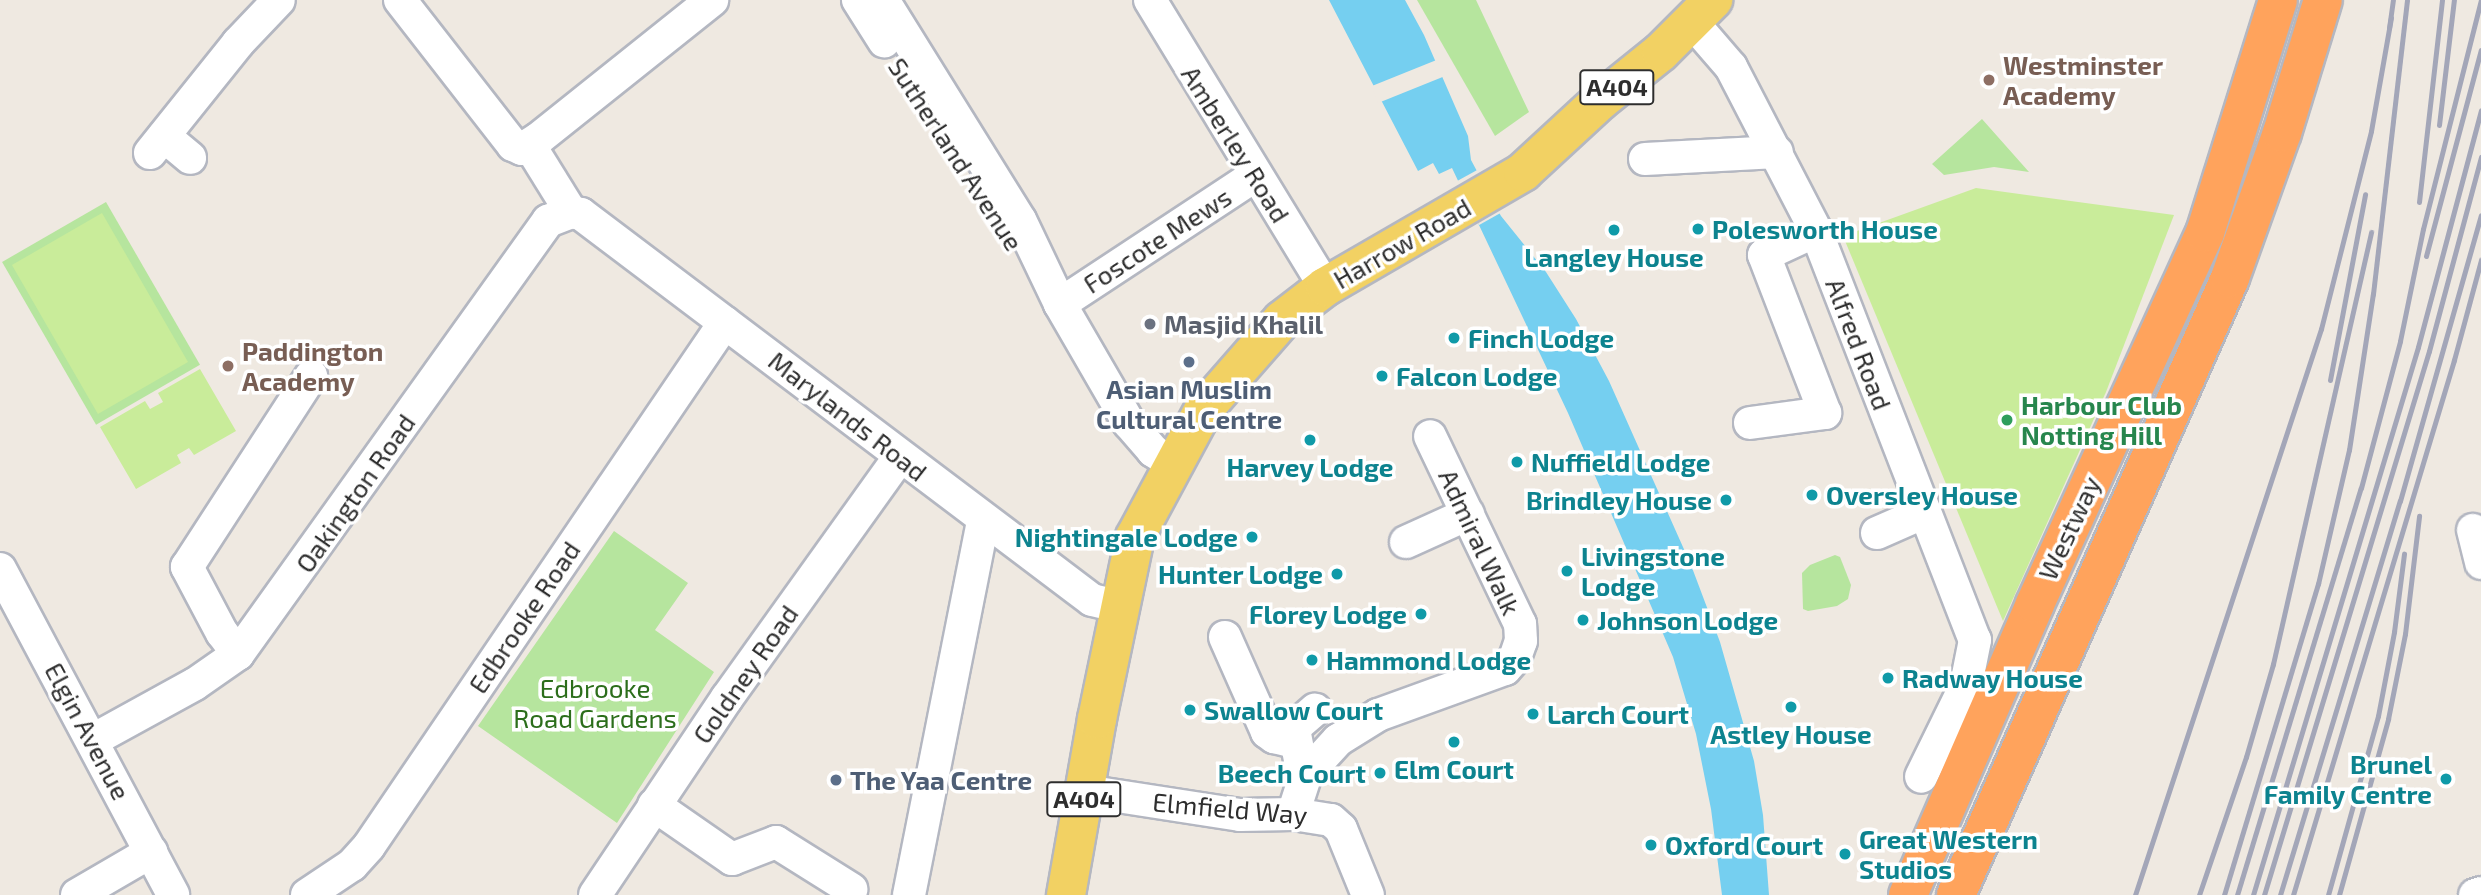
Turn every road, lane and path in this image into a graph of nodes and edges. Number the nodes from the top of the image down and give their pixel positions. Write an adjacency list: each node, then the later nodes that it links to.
1 (279, 0): 12 (street)
2 (400, 0): 10 (street, Marylands Road)
3 (712, 0): 10 (street)
4 (858, 0): 18 (street, Sutherland Avenue)
5 (883, 0): 18 (street, Sutherland Avenue)
6 (1150, 0): 14 (street, Amberley Road)
7 (2278, 0): 54 (highway, Westway)
8 (2323, 0): 55 (highway, Westway)
9 (1714, 7): 11 (street, Alfred Road); 17 (main road, Harrow Road / A404)
10 (521, 145): 15 (street, Marylands Road)
11 (1777, 152): 13 (street); 16 (street, Alfred Road)
12 (190, 158)
13 (1645, 159)
14 (1254, 176): 17 (street, Amberley Road); 18 (street, Foscote Mews)
15 (576, 213): 19 (street, Marylands Road); 35 (street, Oakington Road)
16 (1816, 231): 21 (street); 25 (street, Alfred Road)
17 (1325, 287): 24 (main road, Harrow Road / A404)
18 (1060, 304): 24 (street, Sutherland Avenue)
19 (725, 322): 23 (street, Marylands Road); 49 (street, Edbrooke Road)
20 (312, 376): 35 (street)
21 (1750, 423)
22 (1430, 436): 26 (street, Admiral Walk)
23 (900, 456): 27 (street, Marylands Road); 42 (street, Goldney Road)
24 (1172, 463): 33 (main road, Harrow Road / A404)
25 (1925, 512): 29 (street); 40 (street, Alfred Road)
26 (1468, 514): 30 (street); 39 (street, Admiral Walk)
27 (983, 520): 33 (street, Marylands Road); 51 (street)
28 (2473, 530): 31 (street)
29 (1877, 533)
30 (1406, 542)
31 (2481, 563)
32 (3, 582): 37 (street, Elgin Avenue)
33 (1119, 606): 41 (main road, Harrow Road / A404)
34 (1225, 637): 38 (street)
35 (238, 654): 37 (street, Oakington Road)
36 (1315, 710): 38 (street)
37 (93, 740): 44 (street, Elgin Avenue)
38 (1294, 742): 39 (street)
39 (1305, 776): 43 (street, Admiral Walk)
40 (1921, 777)
41 (1085, 791): 43 (street, Elmfield Way); 52 (main road, Harrow Road / A404)
42 (654, 805): 45 (street); 50 (street, Goldney Road)
43 (1293, 814): 53 (street, Elmfield Way)
44 (151, 852): 47 (street); 48 (street, Elgin Avenue)
45 (851, 889)
46 (2481, 893): 56 (street)
47 (77, 895)
48 (173, 895)
49 (307, 895)
50 (594, 895)
51 (909, 895)
52 (1066, 895)
53 (1368, 895)
54 (1908, 895)
55 (1956, 895)
56 (2475, 895)

